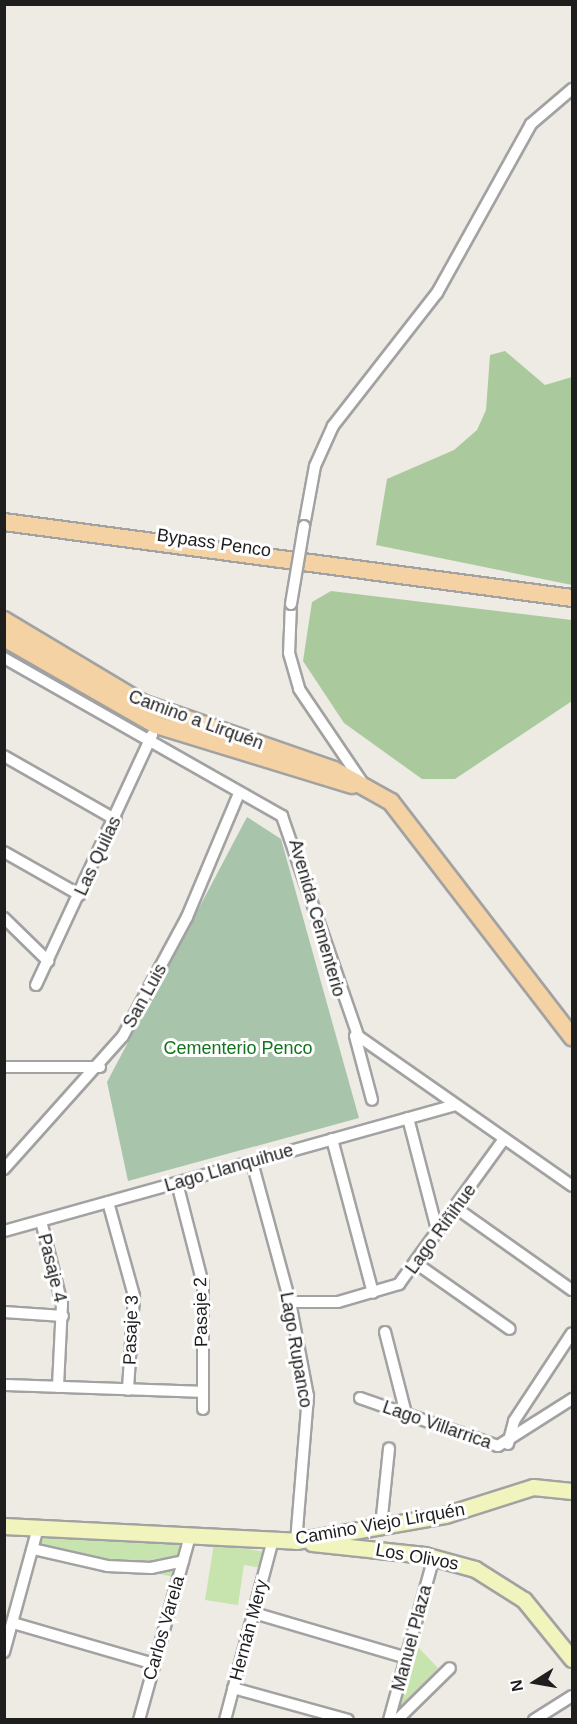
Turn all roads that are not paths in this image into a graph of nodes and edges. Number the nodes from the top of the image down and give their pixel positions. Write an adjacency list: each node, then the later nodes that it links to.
1 (573, 89): 11 (street, bridge)
2 (4, 513): 4 (main road, Bypass Penco)
3 (4, 522): 4 (main road, Bypass Penco)
4 (423, 577): 5 (main road, Bypass Penco)
5 (573, 598)
6 (4, 620): 11 (main road, Camino a Lirquén)
7 (4, 638): 9 (main road, Camino a Lirquén)
8 (4, 658): 9 (street, Avenida Cementerio)
9 (153, 732): 11 (main road, Camino a Lirquén); 12 (street, Avenida Cementerio); 13 (street, Las Quilas)
10 (4, 756): 13 (street)
11 (365, 786): 20 (main road, Camino a Lirquén)
12 (239, 793): 19 (street, Avenida Cementerio); 22 (street, San Luis)
13 (116, 820): 15 (street, Las Quilas)
14 (4, 852): 15 (street)
15 (80, 895): 17 (street, Las Quilas)
16 (4, 918): 17 (street)
17 (48, 961): 18 (street, Las Quilas)
18 (36, 985)
19 (353, 1030): 23 (street, Avenida Cementerio); 24 (street, Avenida Cementerio)
20 (573, 1037)
21 (4, 1067): 22 (street)
22 (100, 1067): 29 (street, San Luis)
23 (372, 1100)
24 (454, 1105): 25 (street, Lago Llanquihue); 27 (street, Avenida Cementerio)
25 (408, 1118): 26 (street, Lago Llanquihue); 36 (street)
26 (332, 1139): 28 (street, Lago Llanquihue); 39 (street)
27 (504, 1139): 31 (street, Avenida Cementerio); 33 (street, Lago Riñihue)
28 (252, 1162): 30 (street, Lago Llanquihue); 40 (street, Lago Rupanco)
29 (4, 1169)
30 (177, 1183): 32 (street, Lago Llanquihue); 49 (street, Pasaje 2)
31 (573, 1186)
32 (108, 1202): 34 (street, Lago Llanquihue); 48 (street, Pasaje 3)
33 (456, 1208): 36 (street, Lago Riñihue); 38 (street)
34 (40, 1221): 35 (street, Lago Llanquihue); 42 (street, Pasaje 4)
35 (4, 1231)
36 (438, 1233): 37 (street, Lago Riñihue)
37 (417, 1264): 39 (street, Lago Riñihue); 43 (street)
38 (573, 1290)
39 (373, 1293): 40 (street, Lago Riñihue)
40 (290, 1302): 62 (street, Lago Rupanco)
41 (4, 1312): 42 (street)
42 (63, 1316): 47 (street, Pasaje 4)
43 (510, 1329)
44 (385, 1332): 53 (street)
45 (573, 1333): 54 (street)
46 (4, 1385): 47 (street)
47 (58, 1387): 48 (street)
48 (128, 1390): 49 (street)
49 (202, 1392): 52 (street, Pasaje 2)
50 (360, 1398): 53 (street, Lago Villarrica)
51 (573, 1399): 54 (street, Lago Villarrica)
52 (203, 1409)
53 (406, 1414): 54 (street, Lago Villarrica)
54 (508, 1444)
55 (389, 1448): 58 (street)
56 (573, 1491): 58 (street, Camino Viejo Lirquén)
57 (4, 1526): 59 (street, Camino Viejo Lirquén)
58 (375, 1527): 62 (street, Camino Viejo Lirquén); 64 (street)
59 (38, 1528): 60 (street, Camino Viejo Lirquén); 63 (street)
60 (190, 1536): 61 (street, Camino Viejo Lirquén); 66 (street, Carlos Varela)
61 (273, 1540): 62 (street, Camino Viejo Lirquén); 67 (street, Hernán Mery)
62 (296, 1541): 64 (street, Los Olivos)
63 (33, 1549): 66 (street); 68 (street)
64 (371, 1549): 65 (street, Los Olivos)
65 (434, 1557): 70 (street, Manuel Plaza); 71 (street, Los Olivos)
66 (183, 1561): 72 (street, Carlos Varela)
67 (254, 1613): 70 (street); 74 (street, Hernán Mery)
68 (12, 1623): 69 (street); 72 (street)
69 (4, 1652)
70 (406, 1658): 79 (street, Manuel Plaza)
71 (573, 1659)
72 (154, 1664): 76 (street, Carlos Varela)
73 (450, 1668): 80 (street, Manuel Plaza)
74 (233, 1688): 77 (street, Hernán Mery); 78 (street)
75 (573, 1696): 81 (street)
76 (139, 1719)
77 (225, 1719)
78 (348, 1719)
79 (389, 1719)
80 (398, 1719)
81 (534, 1719)

